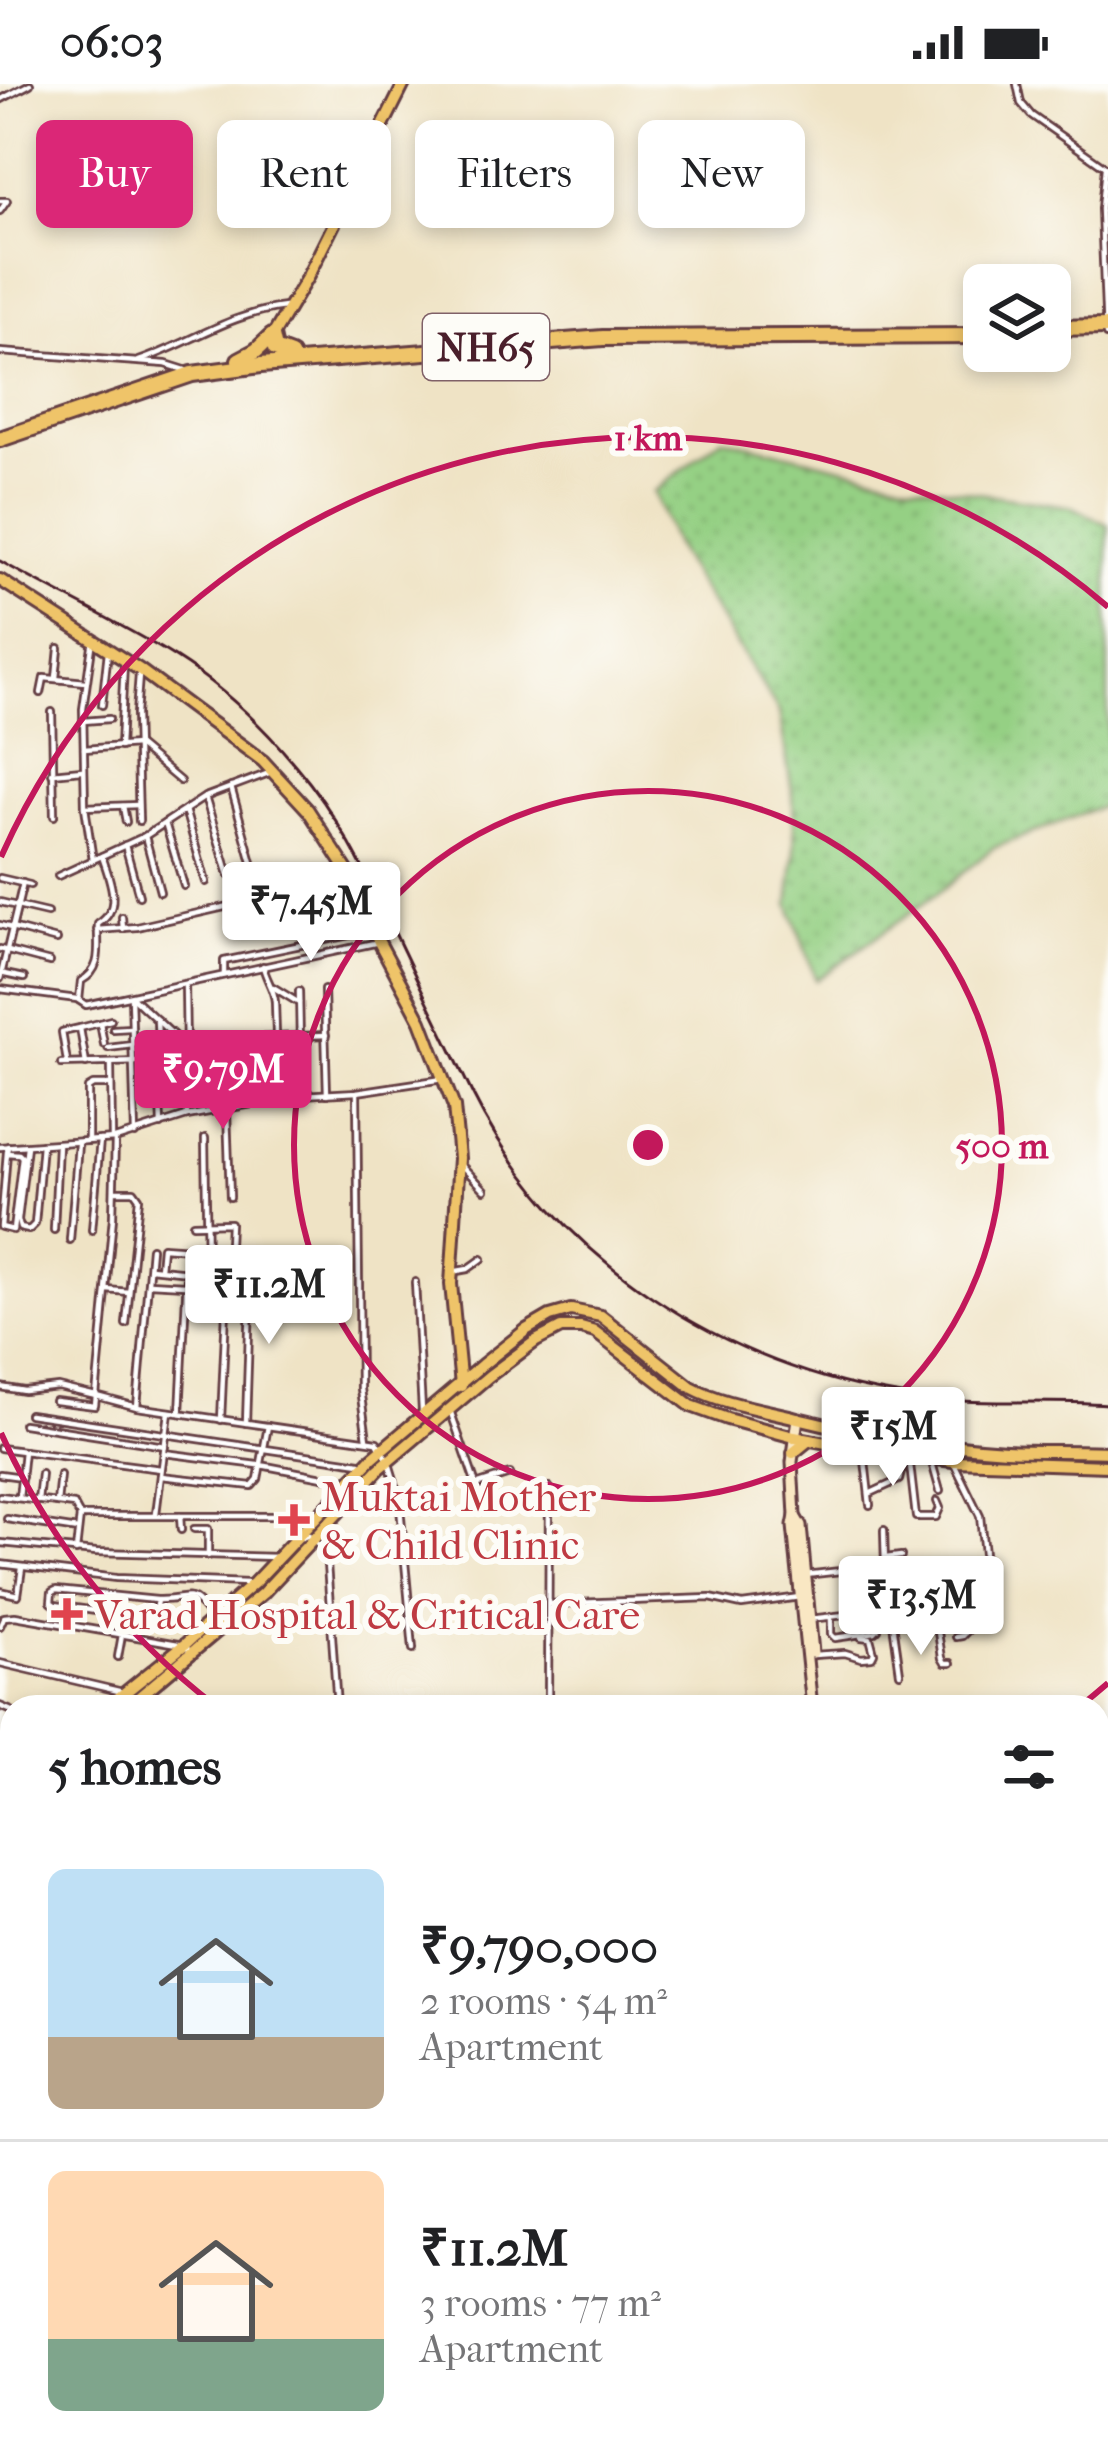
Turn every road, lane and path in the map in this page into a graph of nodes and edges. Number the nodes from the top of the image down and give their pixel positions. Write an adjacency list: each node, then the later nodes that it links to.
1 (30, 84): 4 (street)
2 (404, 84): 7 (main road)
3 (1017, 84): 8 (street)
4 (0, 100)
5 (0, 201): 6 (street)
6 (0, 211)
7 (290, 306): 12 (main road); 17 (street)
8 (1107, 331): 9 (highway)
9 (1071, 332)
10 (963, 333): 14 (highway, NH65)
11 (963, 333): 16 (highway, NH65)
12 (272, 336): 14 (highway); 15 (highway); 16 (main road)
13 (0, 352): 17 (street)
14 (291, 355): 16 (highway, NH65)
15 (239, 360): 16 (highway, NH65); 18 (highway, NH65)
16 (260, 361): 18 (highway, NH65)
17 (136, 362): 18 (street)
18 (188, 371): 19 (highway, NH65)
19 (0, 435)
20 (0, 580): 21 (main road)
21 (93, 638): 22 (main road); 27 (street)
22 (108, 648): 24 (main road); 29 (street)
23 (59, 649): 26 (street)
24 (125, 659): 25 (main road); 34 (street)
25 (140, 670): 33 (street); 37 (main road)
26 (56, 678): 27 (street); 28 (street)
27 (86, 682): 32 (street)
28 (40, 693)
29 (102, 705)
30 (52, 712): 38 (street)
31 (109, 719): 32 (street)
32 (83, 721): 35 (street)
33 (137, 746): 34 (street); 39 (street); 43 (street)
34 (120, 747): 35 (street)
35 (83, 749): 36 (street)
36 (84, 770): 38 (street); 44 (street)
37 (275, 771): 40 (street); 58 (main road)
38 (52, 773): 46 (street)
39 (180, 781)
40 (230, 787): 41 (street); 54 (street)
41 (205, 797): 45 (street); 55 (street)
42 (123, 806): 43 (street); 44 (street); 48 (street)
43 (138, 806): 47 (street)
44 (85, 807): 52 (street)
45 (185, 810): 49 (street); 59 (street)
46 (54, 816)
47 (139, 820)
48 (127, 822)
49 (165, 823): 50 (street); 60 (street)
50 (145, 836): 51 (street); 61 (street)
51 (124, 845): 53 (street); 62 (street)
52 (91, 854): 53 (street); 56 (street)
53 (102, 856): 72 (street)
54 (254, 866)
55 (229, 875)
56 (58, 876)
57 (0, 878): 65 (street)
58 (352, 878): 64 (main road); 71 (street)
59 (206, 882)
60 (184, 886)
61 (160, 892)
62 (139, 896)
63 (0, 902): 65 (street)
64 (362, 903): 67 (street); 73 (main road)
65 (18, 906): 66 (street); 70 (street)
66 (47, 913)
67 (321, 913)
68 (122, 917): 71 (street)
69 (0, 925): 70 (street)
70 (12, 928): 74 (street); 75 (street)
71 (123, 929): 72 (street)
72 (97, 930): 89 (street)
73 (376, 936): 76 (street); 78 (street); 108 (main road)
74 (57, 940)
75 (3, 950): 77 (street); 80 (street)
76 (237, 958): 79 (street); 81 (street)
77 (50, 962)
78 (263, 966): 79 (street); 84 (street)
79 (240, 972): 81 (street)
80 (0, 975): 82 (street)
81 (224, 975): 83 (street)
82 (25, 978)
83 (185, 984): 88 (street); 102 (street)
84 (273, 987): 90 (street); 99 (street)
85 (0, 989): 89 (street)
86 (324, 990): 97 (street)
87 (299, 992): 90 (street)
88 (131, 996): 89 (street); 92 (street); 95 (street)
89 (79, 1000)
90 (299, 1003): 98 (street)
91 (111, 1020): 93 (street)
92 (157, 1020): 102 (street); 105 (street)
93 (100, 1023): 94 (street); 101 (street)
94 (80, 1028): 106 (street); 106 (street)
95 (132, 1028): 96 (street); 101 (street)
96 (113, 1029)
97 (326, 1036): 98 (street); 111 (street)
98 (301, 1037): 99 (street); 112 (street)
99 (276, 1038): 100 (street); 113 (street)
100 (232, 1039)
101 (133, 1045): 104 (street)
102 (184, 1045): 103 (street)
103 (185, 1061): 105 (street); 115 (street)
104 (133, 1063): 105 (street); 107 (street); 117 (street)
105 (158, 1063): 116 (street)
106 (86, 1064): 107 (street)
107 (111, 1064): 109 (street)
108 (443, 1079): 110 (street); 127 (main road)
109 (111, 1085): 119 (street); 121 (street)
110 (357, 1092): 111 (street); 170 (street)
111 (327, 1094): 112 (street)
112 (301, 1095): 113 (street)
113 (278, 1100): 114 (street)
114 (227, 1111): 115 (street); 130 (street)
115 (187, 1116): 116 (street)
116 (160, 1125): 117 (street)
117 (135, 1134): 119 (street)
118 (205, 1138): 131 (street)
119 (114, 1139): 120 (street); 129 (street)
120 (100, 1140): 121 (street); 134 (street)
121 (88, 1141): 122 (street)
122 (79, 1142): 124 (street); 135 (street)
123 (42, 1144): 124 (street); 125 (street); 125 (street)
124 (58, 1144): 133 (street)
125 (27, 1145): 126 (street)
126 (5, 1149): 126 (street)
127 (459, 1163): 128 (street); 144 (main road)
128 (485, 1190)
129 (115, 1191): 149 (street); 150 (street)
130 (230, 1197)
131 (206, 1223): 132 (street); 138 (street); 141 (street)
132 (194, 1224)
133 (54, 1230)
134 (92, 1230)
135 (70, 1240)
136 (151, 1248): 139 (street)
137 (482, 1259): 144 (street)
138 (207, 1267)
139 (149, 1268): 140 (street); 147 (street)
140 (160, 1269): 140 (street)
141 (228, 1269): 142 (street); 164 (street)
142 (251, 1270): 143 (street); 165 (street)
143 (262, 1270)
144 (451, 1271): 152 (main road)
145 (187, 1275): 148 (street)
146 (415, 1282): 162 (street)
147 (149, 1283): 148 (street); 157 (street)
148 (186, 1285): 161 (street)
149 (107, 1290): 150 (street); 154 (street)
150 (129, 1292): 151 (street)
151 (126, 1324)
152 (461, 1383): 155 (main road); 162 (main road); 163 (main road)
153 (0, 1387): 154 (street)
154 (96, 1396): 156 (street); 157 (street)
155 (464, 1398): 158 (main road); 169 (main road)
156 (55, 1400)
157 (136, 1407): 159 (street)
158 (450, 1411): 179 (main road); 193 (street)
159 (169, 1412): 161 (street); 168 (street)
160 (29, 1414): 168 (street)
161 (180, 1414): 164 (street)
162 (423, 1417): 179 (main road)
163 (798, 1418): 169 (street); 177 (main road)
164 (221, 1420): 165 (street)
165 (246, 1423): 167 (street)
166 (22, 1424): 174 (street)
167 (268, 1426): 170 (street); 173 (street)
168 (166, 1436): 173 (street); 174 (street)
169 (794, 1437): 171 (main road); 178 (street)
170 (367, 1439): 179 (street)
171 (809, 1440): 175 (main road); 178 (main road)
172 (0, 1448): 176 (street)
173 (264, 1448): 183 (street); 184 (street)
174 (164, 1450): 184 (street); 186 (street)
175 (864, 1450): 180 (main road); 202 (street)
176 (24, 1451): 186 (street); 191 (street)
177 (1108, 1451)
178 (793, 1453): 207 (street)
179 (385, 1455): 183 (main road); 214 (main road); 243 (street)
180 (907, 1456): 181 (main road); 196 (street); 200 (street)
181 (931, 1459): 182 (main road); 195 (street)
182 (953, 1461): 185 (main road); 228 (street)
183 (366, 1464): 192 (main road)
184 (260, 1466): 186 (street); 192 (street)
185 (1108, 1466)
186 (161, 1472): 205 (street)
187 (0, 1474): 191 (street)
188 (41, 1474): 199 (street)
189 (510, 1474): 193 (street)
190 (60, 1475): 201 (street)
191 (22, 1477): 198 (street)
192 (349, 1481): 209 (main road)
193 (476, 1485): 203 (street)
194 (549, 1487): 231 (street)
195 (940, 1491)
196 (872, 1493)
197 (0, 1496): 198 (street)
198 (19, 1498): 199 (street)
199 (38, 1501): 201 (street)
200 (937, 1501)
201 (57, 1503): 204 (street)
202 (870, 1504)
203 (484, 1508)
204 (80, 1516): 205 (street); 211 (street)
205 (156, 1516): 206 (street)
206 (180, 1516): 209 (street); 212 (street)
207 (795, 1516): 224 (street); 229 (street)
208 (7, 1520): 211 (street)
209 (314, 1521): 215 (main road)
210 (194, 1529): 218 (street)
211 (78, 1530): 217 (street)
212 (181, 1530)
213 (884, 1530): 221 (street)
214 (318, 1537): 215 (street); 242 (main road); 252 (street)
215 (295, 1541): 220 (main road)
216 (2, 1543): 217 (street)
217 (76, 1551): 218 (street)
218 (208, 1556): 220 (street)
219 (901, 1556): 221 (street)
220 (280, 1558): 226 (main road)
221 (886, 1562): 224 (street); 225 (street)
222 (0, 1564): 223 (street)
223 (22, 1568): 226 (street); 227 (street)
224 (805, 1575): 237 (street)
225 (888, 1580): 228 (street); 248 (street)
226 (254, 1583): 236 (main road)
227 (0, 1591)
228 (961, 1593): 232 (street)
229 (800, 1597): 231 (street); 254 (street)
230 (157, 1600): 230 (street); 236 (street)
231 (549, 1604): 253 (street)
232 (964, 1608): 233 (street); 240 (street)
233 (935, 1613): 234 (street); 247 (street)
234 (925, 1615)
235 (831, 1617): 235 (street); 237 (street)
236 (214, 1619): 242 (main road)
237 (809, 1619): 241 (street)
238 (0, 1626): 239 (street)
239 (122, 1634): 242 (street); 245 (street)
240 (956, 1637)
241 (812, 1642): 244 (street); 244 (street)
242 (188, 1649): 249 (main road); 251 (main road)
243 (413, 1649)
244 (813, 1655): 255 (street)
245 (118, 1657)
246 (0, 1663): 249 (street)
247 (951, 1664)
248 (900, 1673)
249 (123, 1692): 250 (main road)
250 (120, 1695)
251 (140, 1695)
252 (337, 1695)
253 (548, 1695)
254 (813, 1695)
255 (815, 1695)

